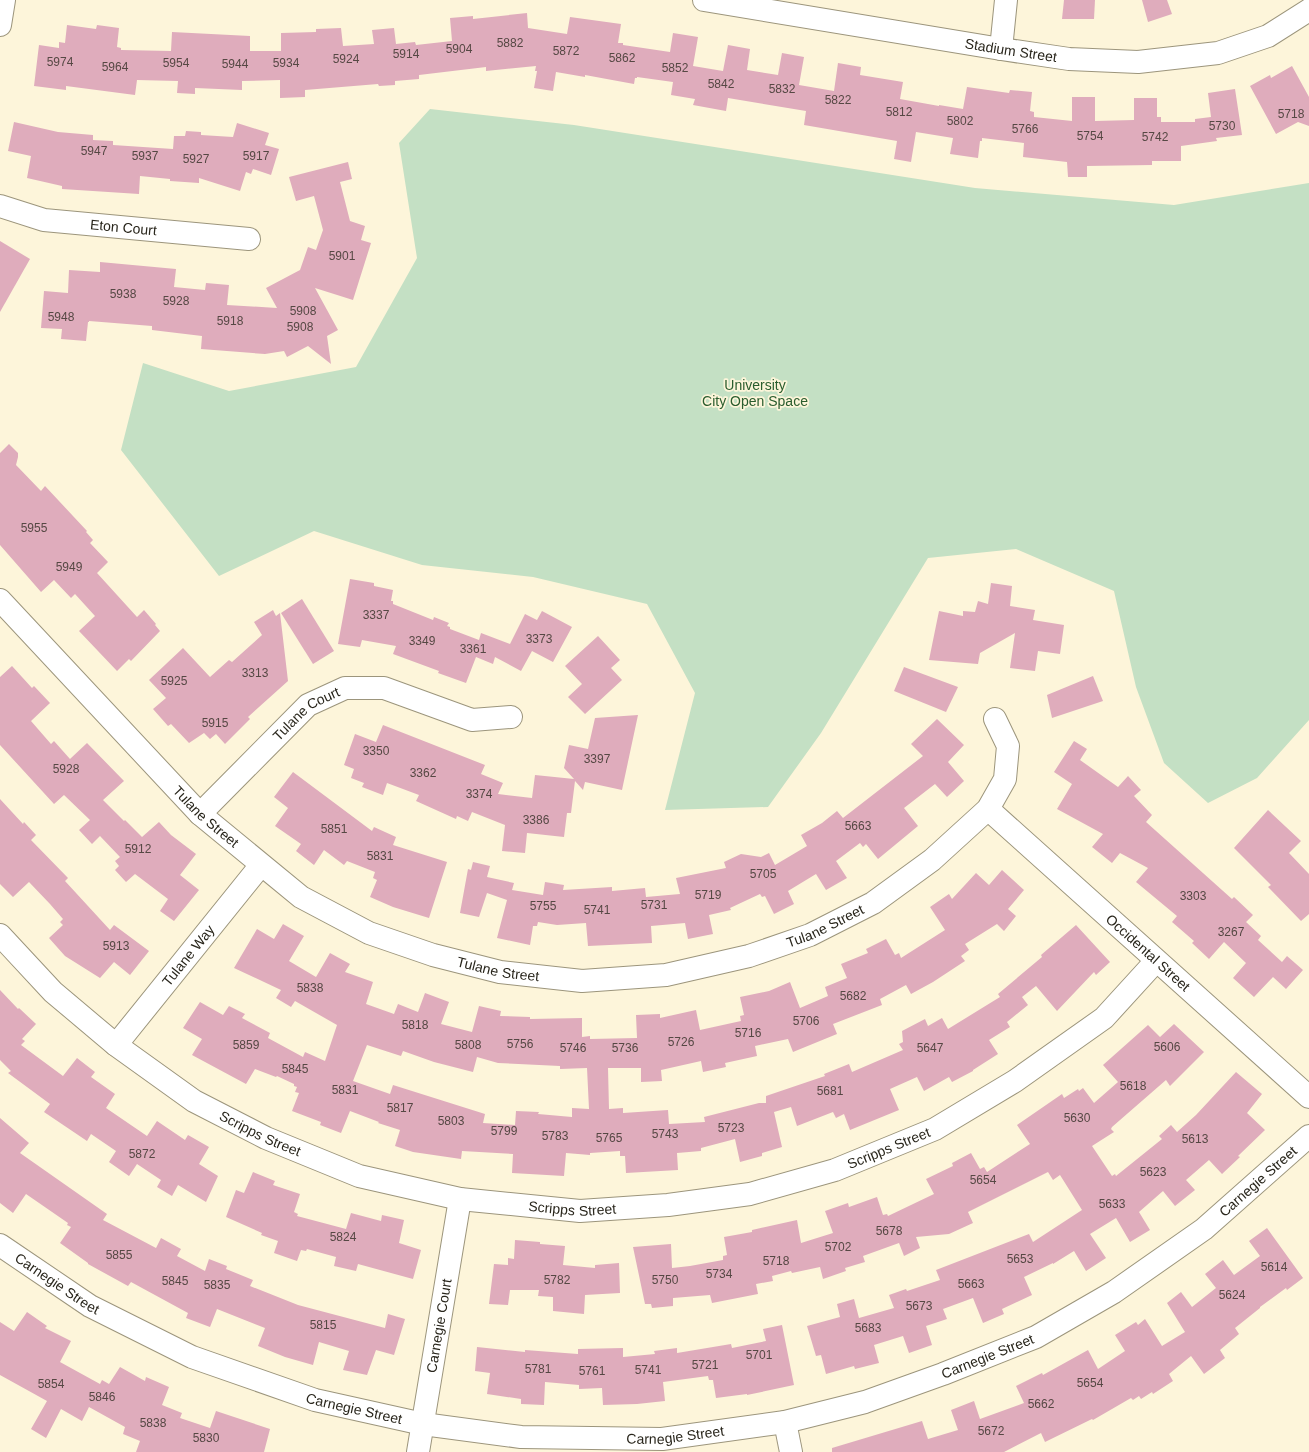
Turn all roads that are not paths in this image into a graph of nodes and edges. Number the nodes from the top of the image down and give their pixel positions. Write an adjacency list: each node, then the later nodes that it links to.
1 (4, 0): 5 (street)
2 (704, 0): 6 (street, Stadium Street)
3 (1006, 0): 6 (street)
4 (1309, 10): 6 (street, Stadium Street)
5 (0, 25)
6 (1001, 49)
7 (0, 206): 8 (street, Eton Court)
8 (249, 238)
9 (0, 600): 13 (street, Tulane Street)
10 (511, 717): 13 (street, Tulane Court)
11 (994, 719): 12 (street, Tulane Street)
12 (988, 809): 14 (street, Tulane Street); 16 (street, Occidental Street)
13 (200, 814): 14 (street, Tulane Street)
14 (261, 866): 17 (street, Tulane Way)
15 (0, 935): 17 (street, Scripps Street)
16 (1156, 961): 18 (street, Occidental Street); 20 (street, Scripps Street)
17 (116, 1045): 20 (street, Scripps Street)
18 (1309, 1097)
19 (1309, 1136): 22 (street, Carnegie Street)
20 (460, 1199): 23 (street, Carnegie Court)
21 (0, 1245): 23 (street, Carnegie Street)
22 (785, 1422): 23 (street, Carnegie Street); 25 (street)
23 (423, 1424): 24 (street, Carnegie Court)
24 (418, 1452)
25 (791, 1452)

